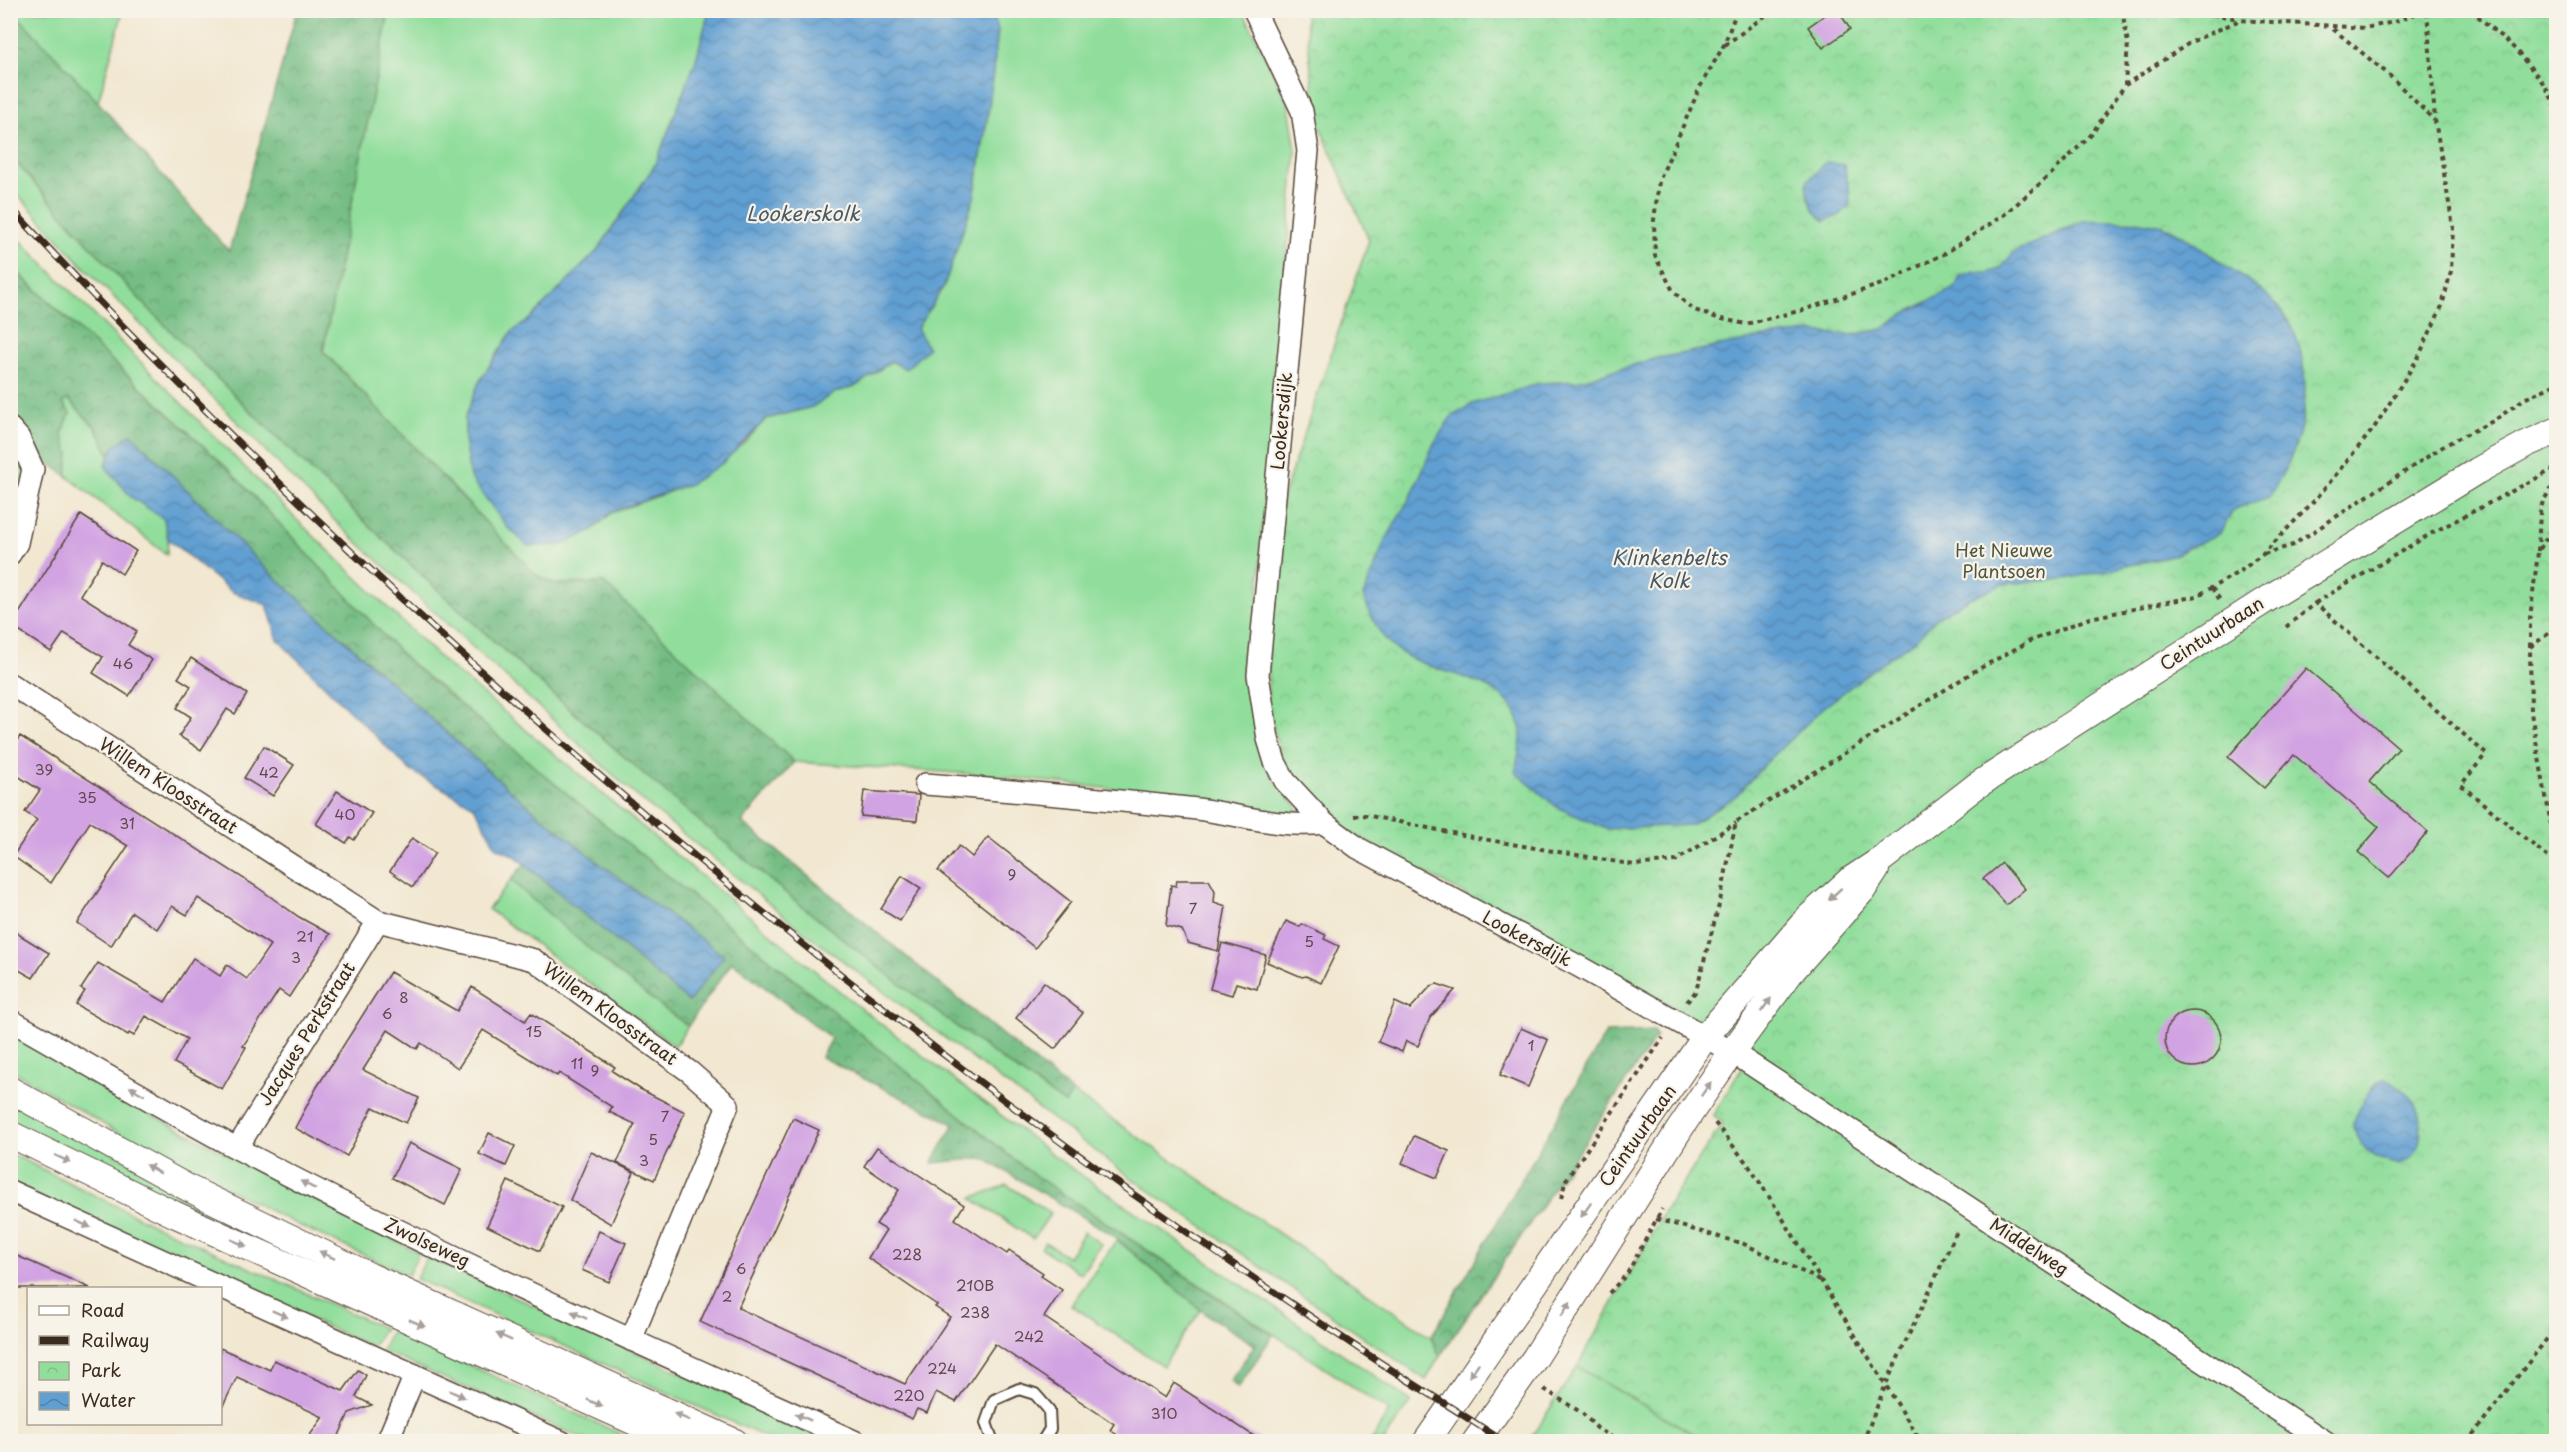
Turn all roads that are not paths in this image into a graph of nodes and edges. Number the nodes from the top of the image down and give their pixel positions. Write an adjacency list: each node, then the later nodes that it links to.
1 (1254, 10): 7 (street, Lookersdijk)
2 (10, 428): 4 (street)
3 (2556, 431): 8 (street, Ceintuurbaan)
4 (10, 554)
5 (10, 684): 9 (street, Willem Kloosstraat)
6 (925, 784): 7 (street)
7 (1323, 822): 11 (street, Lookersdijk)
8 (1882, 860): 11 (street, Ceintuurbaan, one-way to 11); 12 (street, Ceintuurbaan, one-way to 8)
9 (378, 921): 15 (street, Jacques Perkstraat); 19 (street, Willem Kloosstraat)
10 (10, 1020): 15 (street, Zwolseweg, one-way to 10)
11 (1705, 1037): 12 (street, Lookersdijk); 28 (street, Ceintuurbaan, one-way to 28)
12 (1732, 1052): 29 (street, Ceintuurbaan, one-way to 12); 30 (street, Middelweg)
13 (10, 1090): 24 (street, one-way to 13)
14 (10, 1134): 23 (street, one-way to 23)
15 (237, 1148): 19 (street, Zwolseweg, one-way to 15)
16 (10, 1191): 17 (street, one-way to 17)
17 (221, 1287)
18 (222, 1287): 20 (street, one-way to 20)
19 (631, 1340): 25 (street, Zwolseweg, one-way to 19)
20 (415, 1375): 21 (street); 22 (street, one-way to 22)
21 (387, 1442)
22 (562, 1442)
23 (679, 1442)
24 (735, 1442)
25 (856, 1442)
26 (993, 1442): 27 (lane)
27 (1042, 1442)
28 (1426, 1442)
29 (1475, 1442)
30 (2326, 1442)

